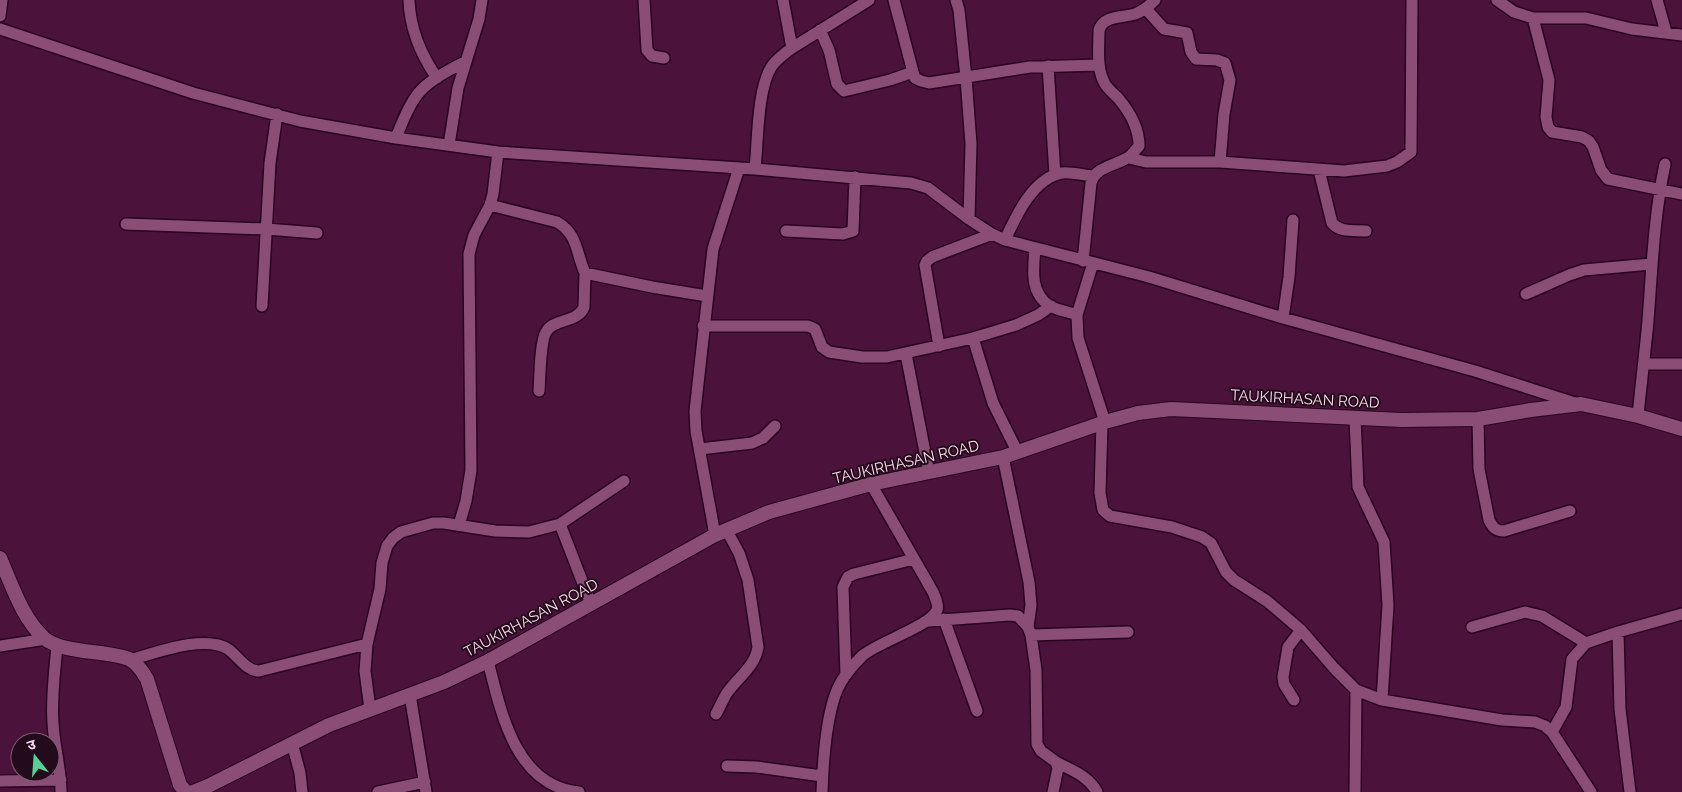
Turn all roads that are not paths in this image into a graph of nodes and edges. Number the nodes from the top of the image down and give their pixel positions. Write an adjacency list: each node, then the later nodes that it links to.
1 (2, 0): 14 (street)
2 (410, 0): 26 (street)
3 (482, 0): 22 (street)
4 (644, 0): 21 (street)
5 (783, 0): 20 (street)
6 (869, 0): 17 (street)
7 (894, 0): 25 (street)
8 (956, 0): 27 (street)
9 (1155, 0): 13 (street)
10 (1412, 0): 37 (street)
11 (1497, 0): 15 (street)
12 (1658, 0): 18 (street)
13 (1146, 9): 23 (street); 33 (street)
14 (0, 16)
15 (1533, 18): 18 (street); 41 (street)
16 (0, 29): 28 (street)
17 (820, 30): 20 (street); 25 (street)
18 (1666, 32): 19 (street)
19 (1682, 35)
20 (792, 48): 36 (street)
21 (664, 58)
22 (466, 61): 26 (street); 30 (street)
23 (1099, 65): 24 (street); 32 (street)
24 (1048, 66): 27 (street); 38 (street)
25 (913, 72): 27 (street)
26 (437, 78): 29 (street)
27 (966, 78): 44 (street)
28 (277, 114): 29 (street); 47 (street)
29 (396, 138): 30 (street)
30 (449, 145): 31 (street)
31 (498, 152): 35 (street); 43 (street)
32 (1129, 158): 33 (street); 39 (street)
33 (1220, 162): 37 (street)
34 (1665, 164): 41 (street)
35 (740, 168): 36 (street); 58 (street)
36 (755, 169): 40 (street)
37 (1319, 170): 49 (street)
38 (1055, 175): 39 (street); 52 (street)
39 (1093, 176): 54 (street)
40 (855, 177): 44 (street); 48 (street)
41 (1660, 190): 42 (street); 55 (street)
42 (1682, 194)
43 (490, 205): 56 (street); 85 (street)
44 (969, 219): 51 (street)
45 (1293, 220): 62 (street)
46 (126, 224): 47 (street)
47 (266, 229): 50 (street); 59 (street)
48 (786, 231)
49 (1366, 231)
50 (318, 233)
51 (992, 234): 52 (street); 65 (street)
52 (1005, 240): 53 (street)
53 (1035, 249): 54 (street); 60 (street)
54 (1088, 262): 61 (street); 62 (street)
55 (1651, 264): 57 (street); 67 (street)
56 (585, 273): 58 (street); 69 (street)
57 (1526, 294)
58 (707, 296): 63 (street)
59 (262, 306)
60 (1051, 306): 61 (street); 64 (street)
61 (1077, 315): 74 (street)
62 (1283, 318): 70 (street)
63 (703, 326): 66 (street); 77 (street)
64 (973, 338): 65 (street); 78 (street)
65 (940, 346): 66 (street)
66 (906, 354): 80 (street)
67 (1644, 364): 68 (street); 71 (street)
68 (1682, 364)
69 (539, 391)
70 (1581, 404): 71 (street, TAUKIRHASAN ROAD); 73 (street, TAUKIRHASAN ROAD)
71 (1638, 416): 76 (street, TAUKIRHASAN ROAD)
72 (1355, 418): 73 (street, TAUKIRHASAN ROAD); 74 (street, TAUKIRHASAN ROAD); 108 (street)
73 (1478, 419): 83 (street)
74 (1104, 423): 78 (street, TAUKIRHASAN ROAD); 94 (street)
75 (775, 426): 77 (street)
76 (1682, 429)
77 (700, 449): 86 (street)
78 (1018, 453): 79 (street, TAUKIRHASAN ROAD)
79 (1003, 457): 80 (street, TAUKIRHASAN ROAD); 95 (street)
80 (929, 473): 82 (street, TAUKIRHASAN ROAD)
81 (624, 481): 84 (street)
82 (871, 484): 86 (street, TAUKIRHASAN ROAD); 88 (street)
83 (1570, 511)
84 (560, 524): 85 (street); 89 (street)
85 (459, 525): 100 (street)
86 (720, 532): 89 (street, TAUKIRHASAN ROAD); 111 (street)
87 (0, 558): 98 (street)
88 (914, 559): 92 (street); 104 (street)
89 (591, 604): 103 (street, TAUKIRHASAN ROAD)
90 (1682, 614): 97 (street)
91 (944, 619): 92 (street); 95 (street); 110 (street)
92 (928, 621): 104 (street)
93 (1472, 628): 99 (street)
94 (1301, 630): 105 (street); 107 (street)
95 (1029, 631): 96 (street); 114 (street)
96 (1128, 632)
97 (1618, 632): 99 (street); 131 (street)
98 (52, 642): 101 (street); 102 (street); 117 (street)
99 (1586, 643): 112 (street)
100 (367, 644): 102 (street); 109 (street)
101 (0, 646)
102 (130, 660): 121 (street)
103 (488, 661): 106 (street, TAUKIRHASAN ROAD); 125 (street)
104 (846, 675): 116 (street)
105 (1356, 690): 108 (street); 129 (street)
106 (410, 695): 109 (street, TAUKIRHASAN ROAD); 119 (street)
107 (1294, 700)
108 (1382, 700): 112 (street)
109 (370, 709): 113 (street, TAUKIRHASAN ROAD)
110 (977, 711)
111 (716, 714)
112 (1552, 732): 130 (street)
113 (292, 743): 122 (street, TAUKIRHASAN ROAD); 123 (street)
114 (1056, 762): 127 (street); 128 (street)
115 (727, 766): 116 (street)
116 (822, 776): 126 (street)
117 (61, 780): 118 (street); 120 (street)
118 (0, 781)
119 (426, 787): 124 (street)
120 (61, 792)
121 (186, 792)
122 (193, 792)
123 (302, 792)
124 (378, 792)
125 (579, 792)
126 (822, 792)
127 (1052, 792)
128 (1097, 792)
129 (1355, 792)
130 (1591, 792)
131 (1630, 792)

